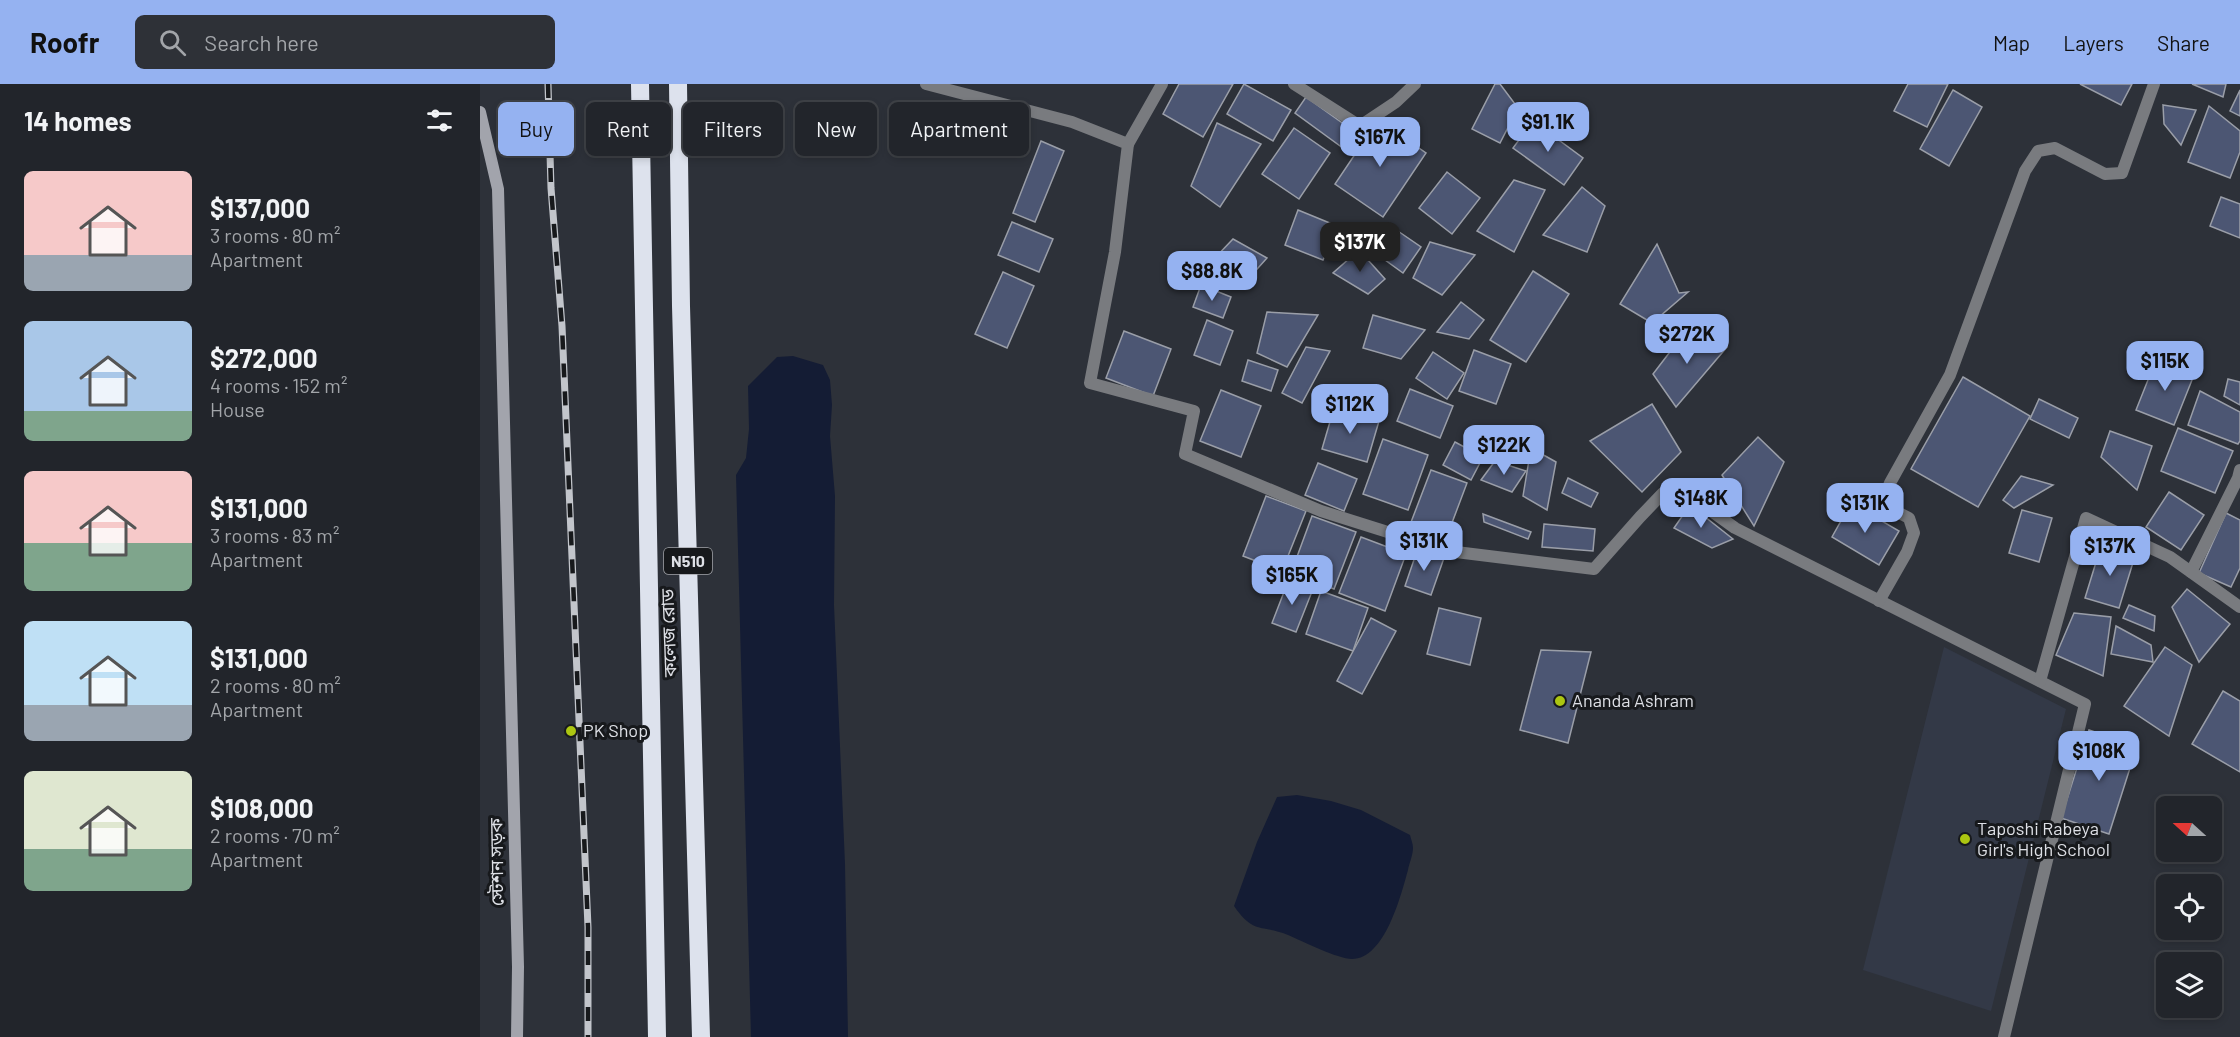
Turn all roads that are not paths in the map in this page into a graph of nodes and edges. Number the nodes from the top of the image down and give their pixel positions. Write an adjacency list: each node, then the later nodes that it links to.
1 (640, 84): 16 (highway, কলেজ রোড / N510)
2 (678, 84): 17 (highway, কলেজ রোড / N510)
3 (926, 84): 9 (street)
4 (1162, 84): 9 (street)
5 (1294, 84): 6 (street)
6 (1415, 84)
7 (2154, 84): 12 (street)
8 (480, 112): 15 (street, স্টেশন সড়ক)
9 (1128, 144): 12 (street)
10 (2240, 470): 11 (street)
11 (2191, 572): 13 (street); 14 (street)
12 (1880, 601): 14 (street)
13 (2240, 607)
14 (2040, 681): 18 (street)
15 (517, 1037)
16 (657, 1037)
17 (701, 1037)
18 (2004, 1037)

